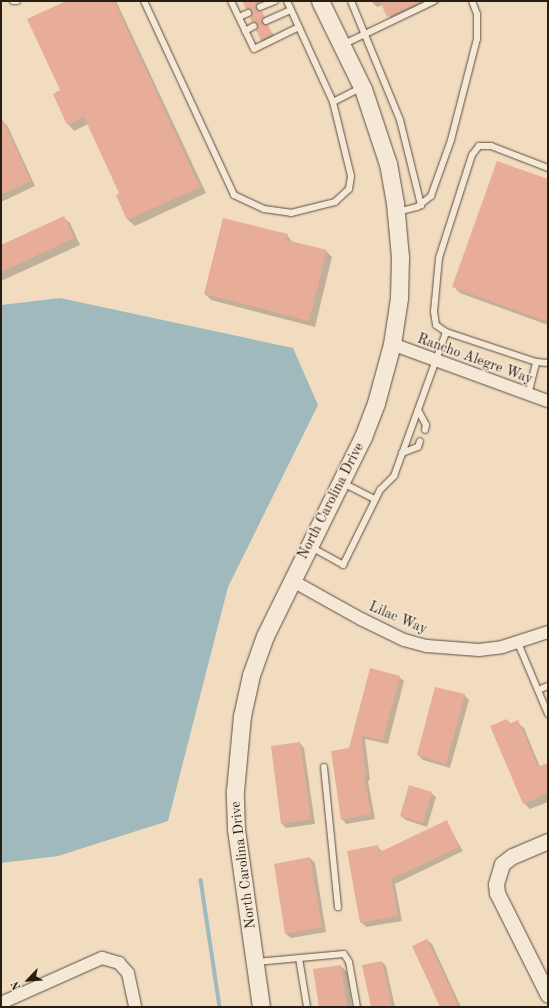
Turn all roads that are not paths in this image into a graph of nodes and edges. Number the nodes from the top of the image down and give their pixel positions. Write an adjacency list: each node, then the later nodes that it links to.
1 (13, 1): 2 (lane)
2 (17, 1)
3 (144, 1): 22 (lane)
4 (231, 1): 14 (lane)
5 (275, 1): 11 (lane)
6 (287, 1): 12 (lane)
7 (320, 1): 20 (main road, North Carolina Drive)
8 (351, 1): 19 (lane)
9 (434, 1): 19 (lane)
10 (472, 1): 24 (lane)
11 (260, 8)
12 (291, 10): 15 (lane); 17 (lane)
13 (248, 13): 14 (lane)
14 (239, 17): 18 (lane)
15 (266, 21)
16 (254, 26): 18 (lane)
17 (299, 26): 18 (lane); 22 (lane)
18 (245, 31)
19 (365, 35): 20 (lane); 24 (lane)
20 (341, 45): 21 (main road, North Carolina Drive)
21 (362, 87): 22 (lane); 25 (main road, North Carolina Drive)
22 (334, 102)
23 (548, 168): 26 (lane)
24 (421, 206): 25 (lane)
25 (396, 212): 27 (main road, North Carolina Drive)
26 (446, 332): 28 (lane); 29 (lane)
27 (392, 344): 28 (street, Rancho Alegre Way); 37 (main road, North Carolina Drive)
28 (436, 361): 31 (street, Rancho Alegre Way); 33 (lane)
29 (536, 362): 30 (lane); 31 (lane)
30 (548, 363)
31 (528, 395): 32 (street, Rancho Alegre Way)
32 (548, 401)
33 (418, 410): 34 (lane); 36 (lane)
34 (425, 430)
35 (420, 441): 36 (lane)
36 (402, 453): 38 (lane)
37 (340, 482): 38 (lane); 39 (main road, North Carolina Drive)
38 (375, 500): 39 (lane)
39 (308, 546): 40 (main road, North Carolina Drive)
40 (291, 580): 42 (street, Lilac Way); 50 (main road, North Carolina Drive)
41 (548, 632): 42 (street, Lilac Way)
42 (518, 643): 44 (lane)
43 (548, 686): 44 (lane)
44 (538, 690): 45 (lane)
45 (548, 714)
46 (324, 767): 48 (lane)
47 (548, 840): 51 (street)
48 (338, 907)
49 (299, 958): 50 (lane); 55 (lane); 56 (lane)
50 (255, 962): 54 (main road, North Carolina Drive)
51 (546, 986)
52 (1, 1003): 53 (street)
53 (135, 1007)
54 (261, 1007)
55 (307, 1007)
56 (357, 1007)

